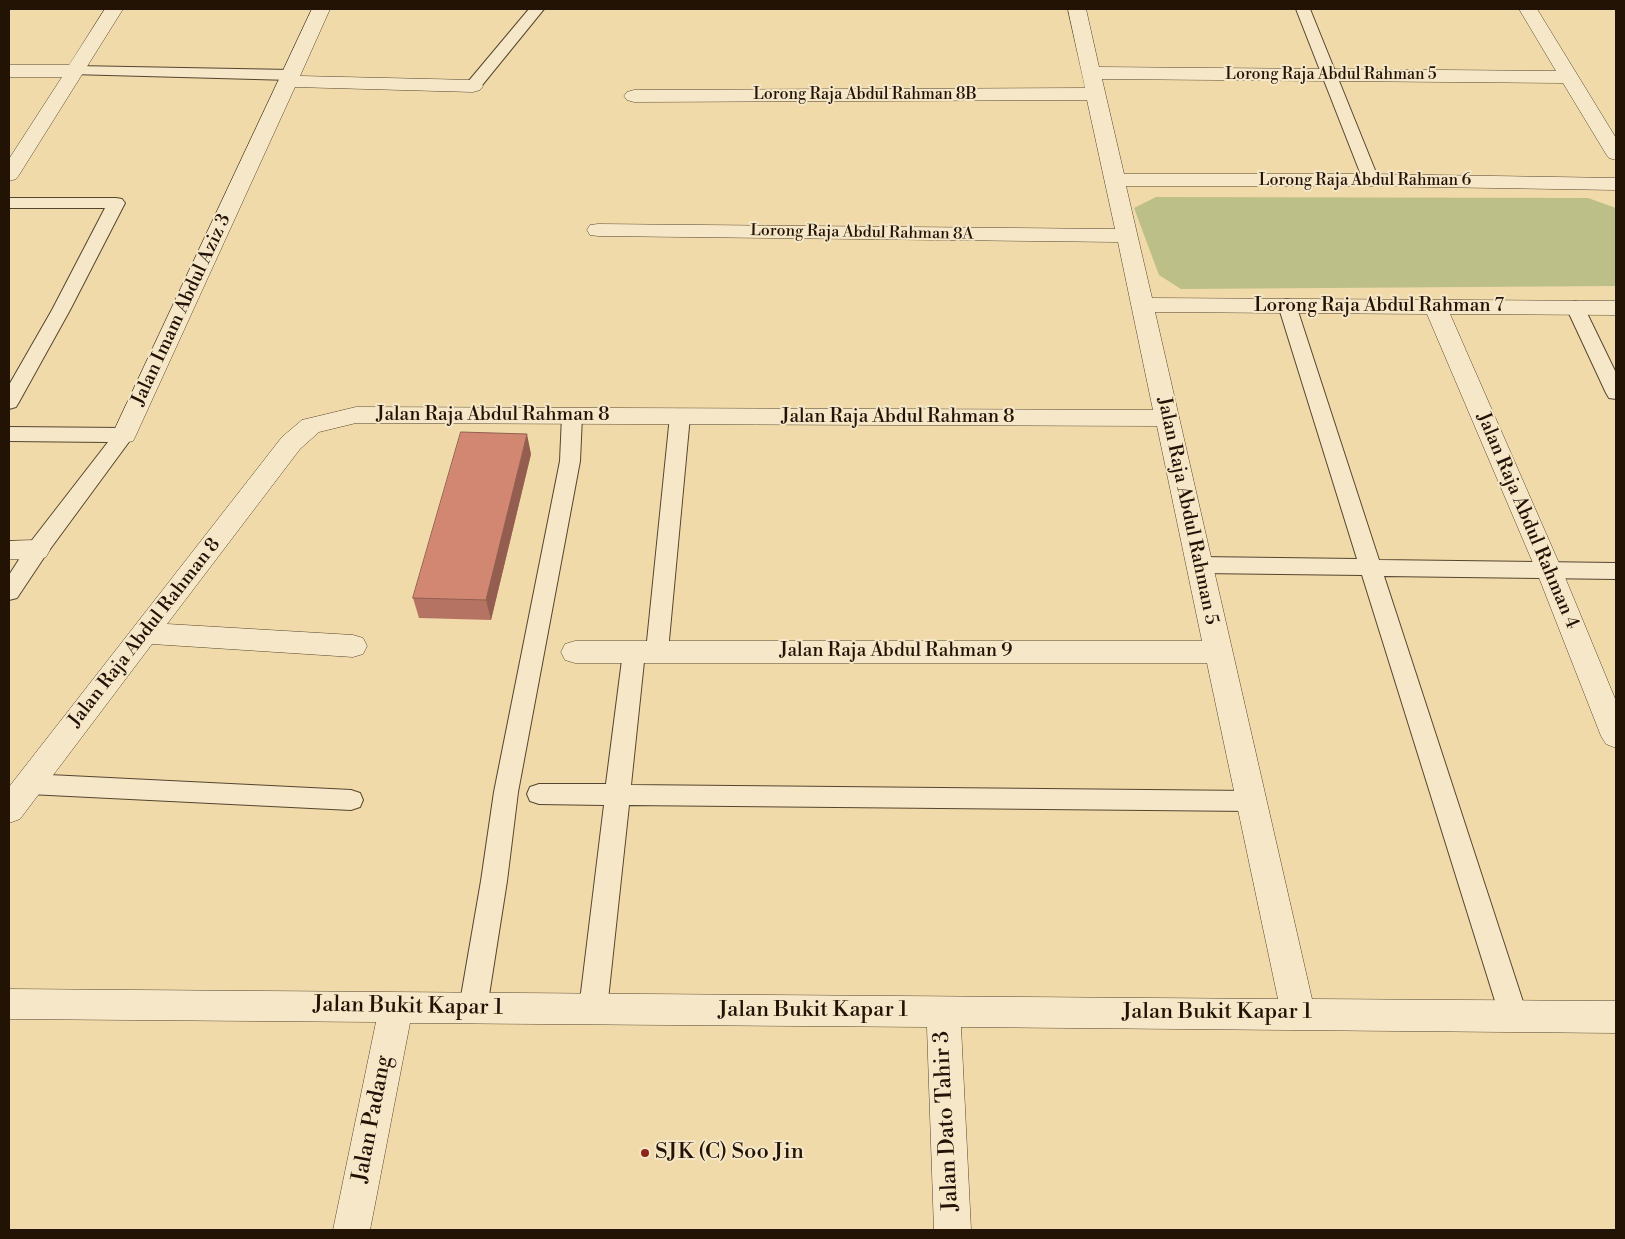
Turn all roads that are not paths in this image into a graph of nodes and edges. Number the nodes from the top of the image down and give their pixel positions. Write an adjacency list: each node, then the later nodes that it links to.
1 (114, 9): 8 (street)
2 (321, 9): 11 (street, Jalan Imam Abdul Aziz 3)
3 (538, 9): 13 (lane)
4 (1077, 9): 12 (street, Jalan Raja Abdul Rahman 5)
5 (1303, 9): 9 (lane)
6 (1528, 9): 10 (street)
7 (9, 71): 8 (street)
8 (76, 71): 11 (lane); 16 (street)
9 (1329, 75): 10 (street, Lorong Raja Abdul Rahman 5); 12 (street, Lorong Raja Abdul Rahman 5); 18 (lane)
10 (1570, 77): 15 (street)
11 (289, 78): 13 (street); 34 (street, Jalan Imam Abdul Aziz 3)
12 (1094, 84): 14 (street, Lorong Raja Abdul Rahman 8B); 17 (street, Jalan Raja Abdul Rahman 5)
13 (473, 86)
14 (634, 96)
15 (1616, 154)
16 (9, 175)
17 (1115, 180): 18 (street, Lorong Raja Abdul Rahman 6); 22 (street, Jalan Raja Abdul Rahman 5)
18 (1370, 180): 19 (street, Lorong Raja Abdul Rahman 6)
19 (1616, 184)
20 (9, 203): 29 (lane)
21 (598, 230): 22 (street, Lorong Raja Abdul Rahman 8A)
22 (1127, 236): 23 (street, Jalan Raja Abdul Rahman 5)
23 (1142, 305): 24 (street, Lorong Raja Abdul Rahman 7); 32 (street, Jalan Raja Abdul Rahman 5)
24 (1287, 305): 25 (street, Lorong Raja Abdul Rahman 7); 38 (lane)
25 (1435, 306): 26 (street, Lorong Raja Abdul Rahman 7); 39 (street, Jalan Raja Abdul Rahman 4)
26 (1575, 307): 27 (street, Lorong Raja Abdul Rahman 7); 28 (lane)
27 (1616, 308)
28 (1616, 393)
29 (9, 402)
30 (572, 416): 31 (street, Jalan Raja Abdul Rahman 8); 42 (street, Jalan Raja Abdul Rahman 8); 56 (lane)
31 (680, 416): 32 (street, Jalan Raja Abdul Rahman 8); 44 (lane)
32 (1167, 418): 37 (street, Jalan Raja Abdul Rahman 5)
33 (9, 434): 34 (lane)
34 (124, 435): 36 (lane, Jalan Imam Abdul Aziz 3)
35 (9, 550): 36 (street)
36 (37, 550): 41 (lane, Jalan Imam Abdul Aziz 3)
37 (1200, 566): 38 (lane); 46 (street, Jalan Raja Abdul Rahman 5)
38 (1372, 567): 39 (lane); 60 (lane)
39 (1548, 570): 40 (lane); 47 (street, Jalan Raja Abdul Rahman 4)
40 (1616, 571)
41 (9, 592)
42 (145, 633): 43 (street); 48 (street, Jalan Raja Abdul Rahman 8)
43 (353, 646)
44 (646, 651): 45 (street, Jalan Raja Abdul Rahman 9); 46 (street, Jalan Raja Abdul Rahman 9); 50 (lane)
45 (575, 652)
46 (1218, 652): 52 (street, Jalan Raja Abdul Rahman 5)
47 (1616, 736)
48 (28, 784): 51 (lane); 53 (street, Jalan Raja Abdul Rahman 8)
49 (539, 794): 50 (lane)
50 (617, 794): 52 (lane); 57 (lane)
51 (351, 800)
52 (1251, 801): 59 (street, Jalan Raja Abdul Rahman 5)
53 (9, 810)
54 (9, 1004): 55 (street, Jalan Bukit Kapar 1)
55 (396, 1007): 56 (street, Jalan Bukit Kapar 1); 62 (street, Jalan Padang)
56 (474, 1008): 57 (street, Jalan Bukit Kapar 1)
57 (592, 1009): 58 (street, Jalan Bukit Kapar 1)
58 (943, 1012): 59 (street, Jalan Bukit Kapar 1); 63 (street, Jalan Dato Tahir 3)
59 (1298, 1013): 60 (street, Jalan Bukit Kapar 1)
60 (1514, 1016): 61 (street, Jalan Bukit Kapar 1)
61 (1616, 1017)
62 (351, 1230)
63 (952, 1230)

